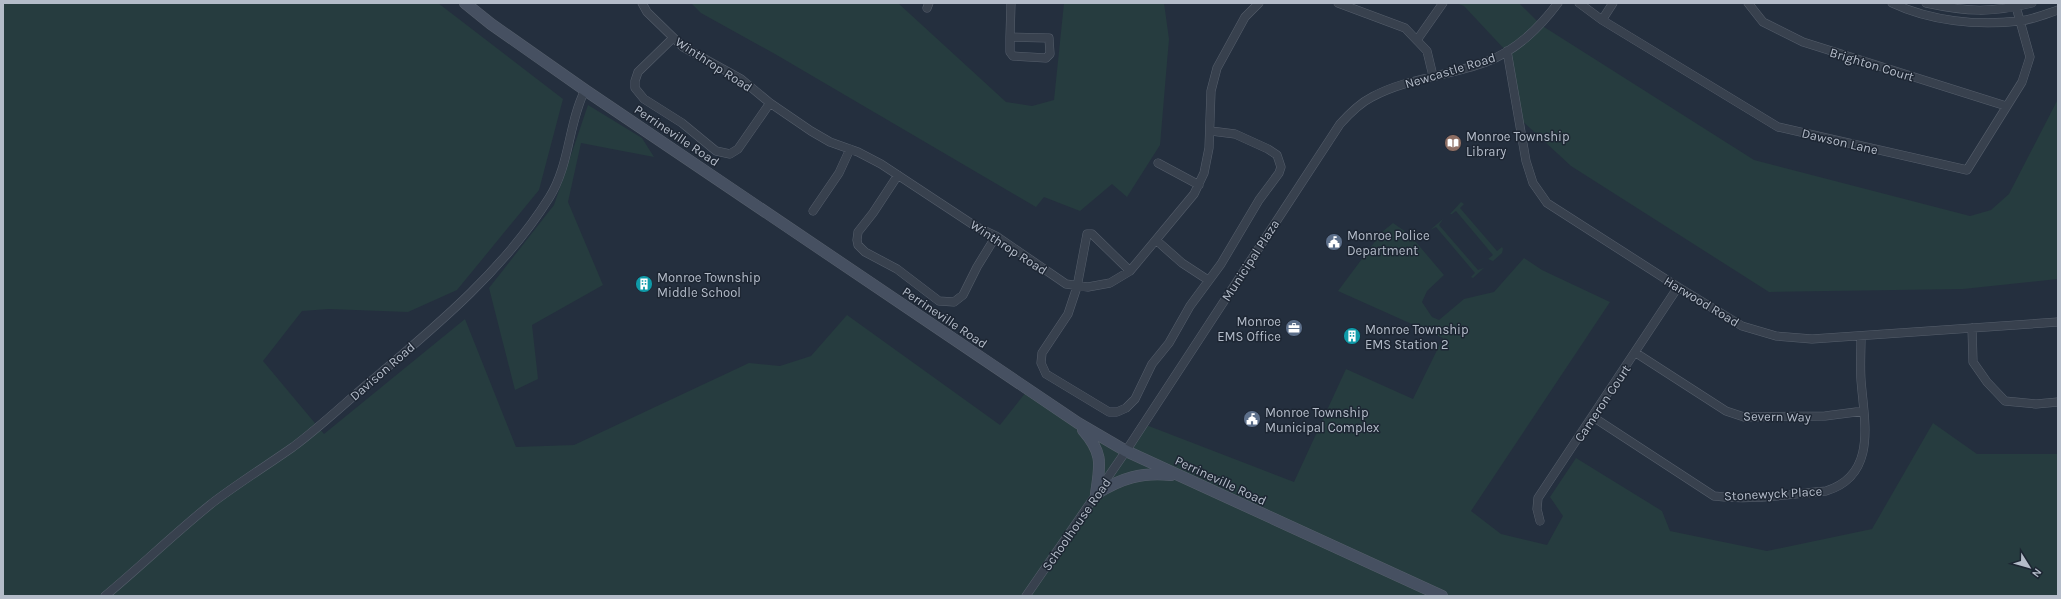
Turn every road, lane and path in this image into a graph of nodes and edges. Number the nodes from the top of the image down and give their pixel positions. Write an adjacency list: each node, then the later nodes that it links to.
1 (466, 3): 24 (street, Perrineville Road)
2 (642, 3): 19 (street, Winthrop Road)
3 (1011, 3): 18 (street)
4 (1258, 3): 27 (street, Winthrop Road)
5 (1338, 3): 20 (street)
6 (1443, 3): 20 (street)
7 (1558, 3): 21 (street, Newcastle Road)
8 (1579, 3): 16 (street, Dawson Lane)
9 (1613, 3): 16 (street)
10 (1748, 3): 26 (street, Brighton Court)
11 (1892, 3): 17 (street)
12 (1926, 3): 14 (street)
13 (2032, 3): 14 (street)
14 (2016, 5): 17 (street, Dawson Lane)
15 (2058, 10): 17 (street)
16 (1602, 20): 26 (street, Dawson Lane)
17 (2020, 21): 26 (street, Dawson Lane)
18 (1010, 37): 18 (street)
19 (674, 38): 25 (street, Winthrop Road); 25 (street)
20 (1417, 40): 22 (street)
21 (1507, 52): 22 (street, Newcastle Road); 38 (street, Harwood Road)
22 (1433, 76): 23 (street, Newcastle Road)
23 (1394, 88): 47 (street, Municipal Plaza)
24 (585, 90): 46 (street, Perrineville Road); 51 (street, Davison Road)
25 (770, 103): 28 (street, Winthrop Road)
26 (2006, 106)
27 (1211, 131): 31 (street, Winthrop Road); 36 (street)
28 (850, 149): 30 (street, Winthrop Road); 32 (street)
29 (1158, 163): 31 (street)
30 (898, 175): 33 (street, Winthrop Road); 33 (street)
31 (1199, 184): 34 (street, Winthrop Road)
32 (813, 211)
33 (996, 236): 37 (street, Winthrop Road)
34 (1156, 240): 35 (street, Winthrop Road); 36 (street)
35 (1130, 271): 37 (street, Winthrop Road); 37 (street)
36 (1208, 280): 37 (street)
37 (1077, 287)
38 (1678, 287): 41 (street, Harwood Road); 42 (street, Cameron Court)
39 (2058, 322): 40 (street, Harwood Road)
40 (1972, 328): 41 (street, Harwood Road); 43 (street)
41 (1860, 337): 44 (street, Stonewyck Place)
42 (1636, 353): 44 (street, Severn Way); 45 (street, Cameron Court)
43 (2058, 402)
44 (1864, 411): 45 (street, Stonewyck Place)
45 (1593, 417): 50 (street, Cameron Court)
46 (1078, 423): 47 (street, Perrineville Road); 49 (street)
47 (1126, 451): 48 (street, Perrineville Road); 49 (street, Schoolhouse Road)
48 (1178, 475): 49 (street); 53 (street, Perrineville Road)
49 (1096, 494): 52 (street, Schoolhouse Road)
50 (1540, 521)
51 (105, 596)
52 (1026, 596)
53 (1442, 596)

